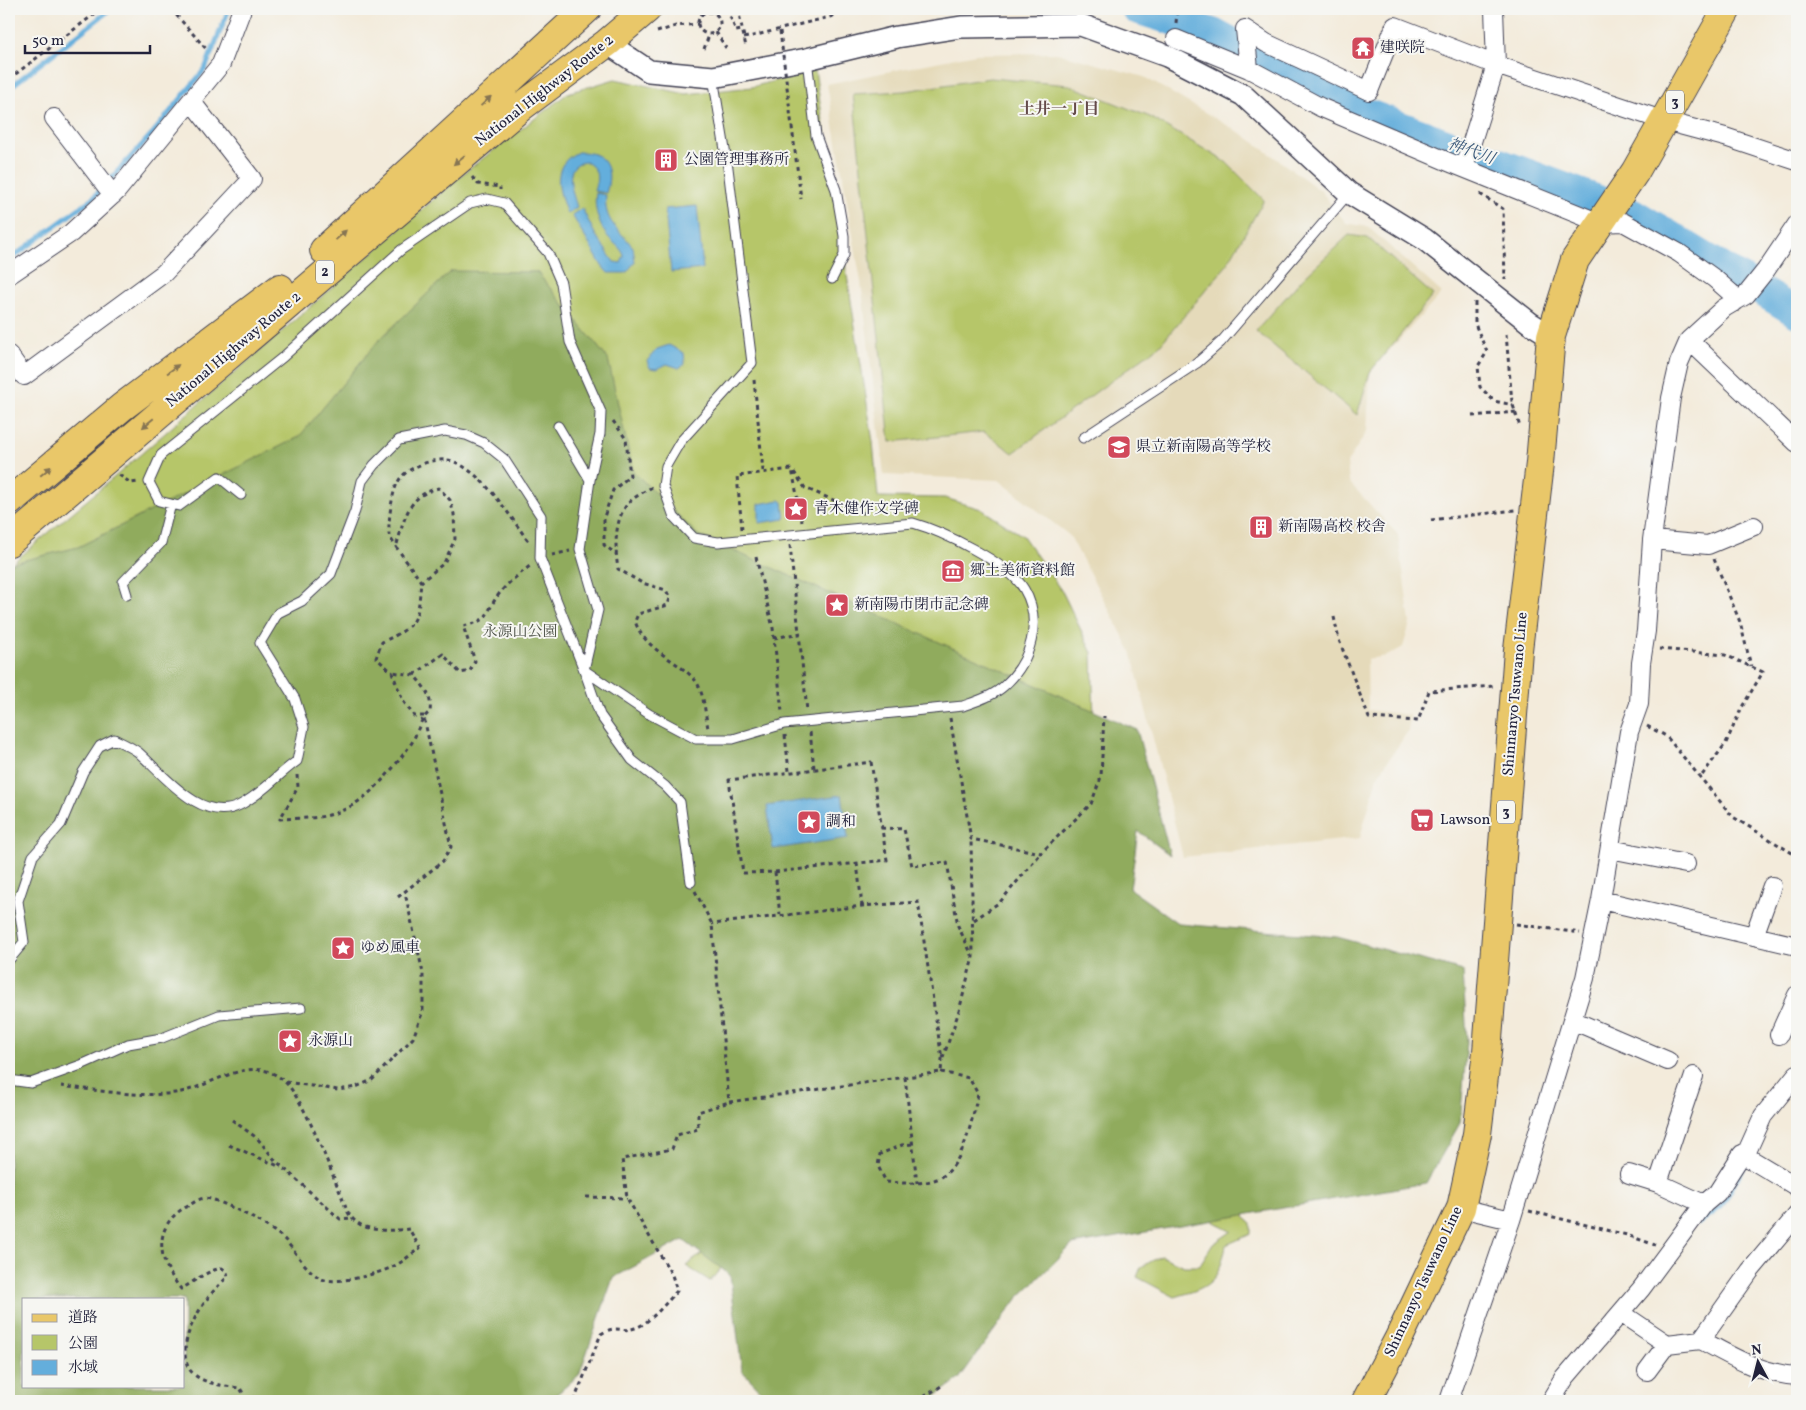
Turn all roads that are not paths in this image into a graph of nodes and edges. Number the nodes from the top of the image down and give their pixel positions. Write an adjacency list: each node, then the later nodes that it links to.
1 (242, 9): 12 (street)
2 (1494, 9): 9 (street)
3 (1727, 9): 14 (main road, Shinnanyo Tsuwano Line / 3)
4 (579, 11): 7 (main road); 32 (main road, National Highway Route 2 / 2, one-way to 4)
5 (652, 20): 7 (main road, National Highway Route 2 / 2)
6 (1176, 38): 10 (street)
7 (606, 43): 11 (street); 36 (main road, National Highway Route 2 / 2, one-way to 36)
8 (807, 59): 11 (street); 17 (street); 22 (lane)
9 (1496, 65): 10 (street); 14 (street); 16 (street)
10 (1248, 69): 16 (street)
11 (713, 76): 38 (lane)
12 (191, 101): 18 (street); 26 (street)
13 (54, 118): 18 (street)
14 (1665, 122): 15 (street); 19 (main road, Shinnanyo Tsuwano Line / 3)
15 (1797, 162)
16 (1464, 167): 19 (street)
17 (1349, 193): 24 (street); 28 (lane)
18 (113, 195): 21 (street)
19 (1609, 210): 23 (street); 24 (main road, Shinnanyo Tsuwano Line / 3)
20 (1797, 224): 23 (street)
21 (9, 275)
22 (832, 279)
23 (1741, 298): 25 (street)
24 (1551, 336): 60 (main road, Shinnanyo Tsuwano Line / 3)
25 (1689, 340): 29 (street); 35 (street)
26 (9, 355)
27 (558, 426): 30 (lane)
28 (1083, 438)
29 (1797, 443)
30 (590, 480): 33 (lane); 38 (lane)
31 (241, 495): 33 (lane)
32 (9, 502)
33 (171, 504): 37 (lane)
34 (1754, 526): 35 (street)
35 (1652, 540): 39 (street)
36 (9, 542)
37 (127, 595)
38 (584, 670): 41 (lane); 46 (lane)
39 (1610, 849): 40 (street); 43 (street)
40 (1686, 864)
41 (690, 882)
42 (1772, 886): 44 (street)
43 (1601, 900): 44 (street); 49 (street)
44 (1754, 936): 45 (street)
45 (1797, 946)
46 (9, 960)
47 (1797, 994): 50 (street)
48 (301, 1008): 54 (lane)
49 (1572, 1020): 51 (street); 61 (street)
50 (1779, 1035)
51 (1662, 1054)
52 (1797, 1074): 55 (street)
53 (1694, 1076): 57 (street)
54 (9, 1080)
55 (1745, 1156): 58 (street); 59 (street)
56 (1629, 1174): 57 (street)
57 (1658, 1183): 59 (street)
58 (1797, 1187)
59 (1704, 1204): 63 (street)
60 (1461, 1208): 61 (street); 68 (main road, Shinnanyo Tsuwano Line / 3)
61 (1512, 1215): 69 (street)
62 (1797, 1215): 64 (street)
63 (1621, 1314): 65 (street); 70 (street)
64 (1701, 1340): 65 (street); 67 (street)
65 (1667, 1344): 66 (street)
66 (1647, 1371)
67 (1797, 1376)
68 (1366, 1401)
69 (1449, 1401)
70 (1550, 1401)

